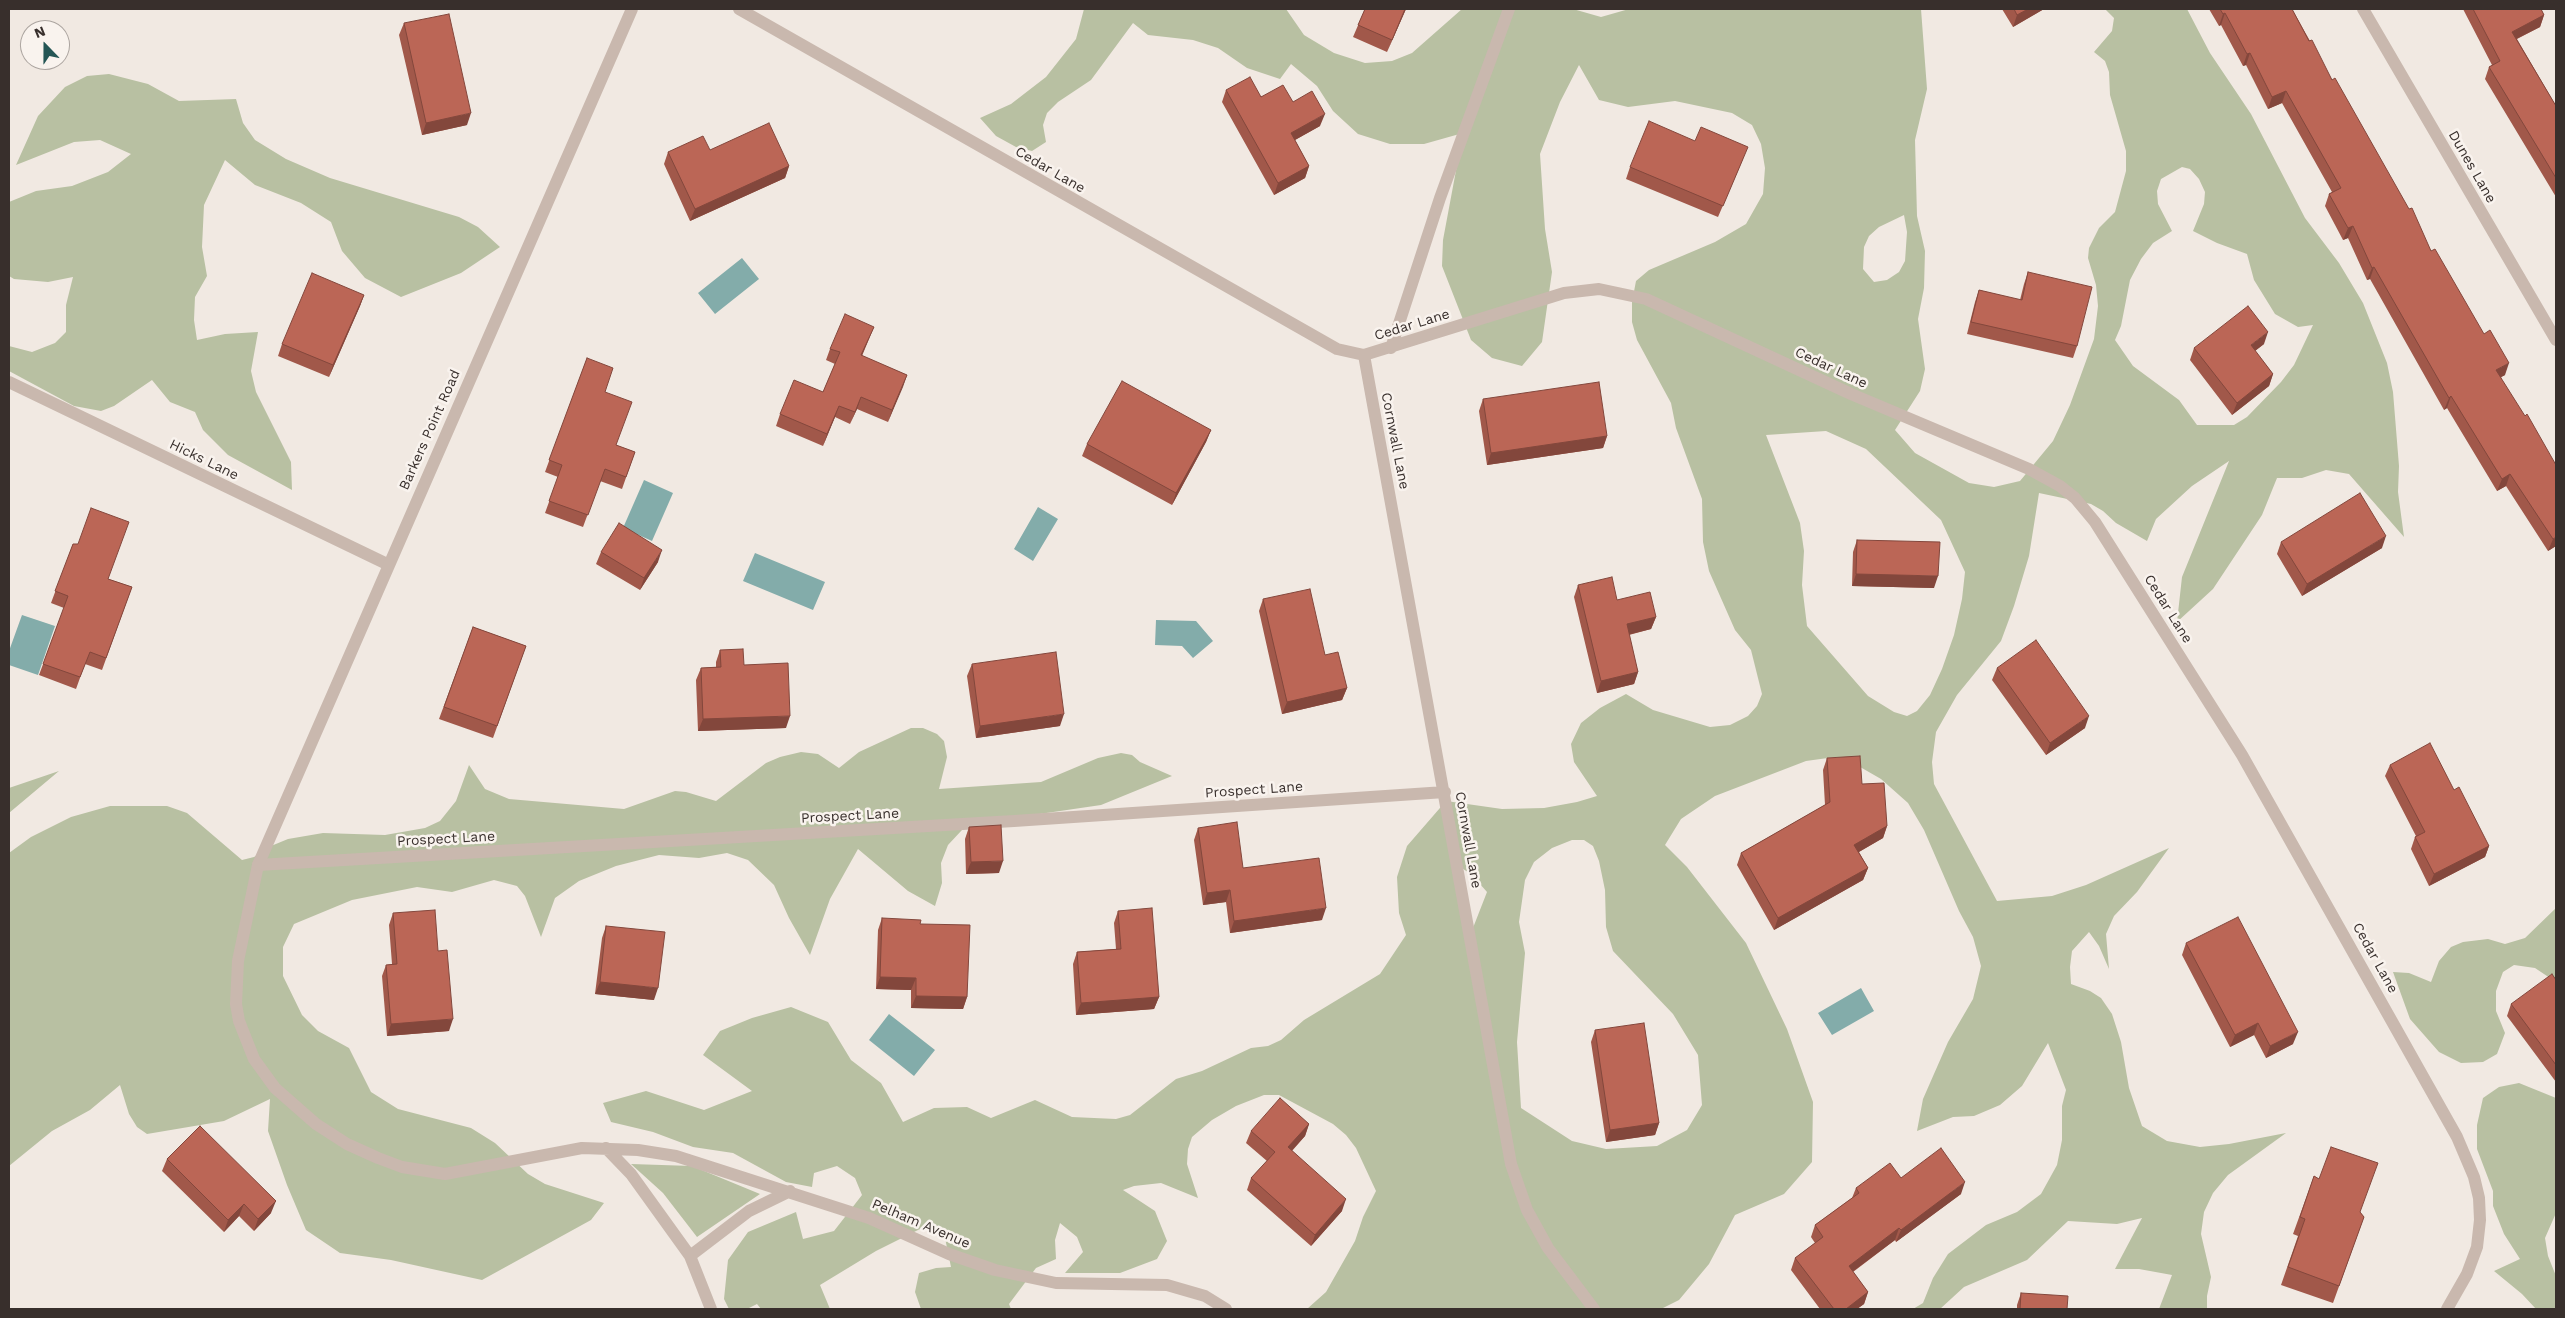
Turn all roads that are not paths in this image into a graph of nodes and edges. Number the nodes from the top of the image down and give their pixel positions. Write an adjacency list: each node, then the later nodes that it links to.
1 (632, 9): 9 (street, Barkers Point Road)
2 (739, 9): 7 (street, Cedar Lane)
3 (1509, 9): 6 (street)
4 (2363, 9): 5 (street, Dunes Lane)
5 (2556, 340)
6 (1390, 348): 7 (street, Cedar Lane); 18 (street, Cedar Lane)
7 (1364, 355): 10 (street, Cornwall Lane)
8 (9, 382): 9 (street, Hicks Lane)
9 (387, 564): 11 (street, Barkers Point Road)
10 (1444, 792): 11 (street, Prospect Lane); 17 (street, Cornwall Lane)
11 (258, 865): 12 (street, Barkers Point Road)
12 (606, 1148): 13 (street, Pelham Avenue); 14 (street)
13 (790, 1191): 14 (street); 16 (street, Pelham Avenue)
14 (690, 1256): 15 (street)
15 (711, 1309)
16 (1226, 1309)
17 (1594, 1309)
18 (2446, 1309)

